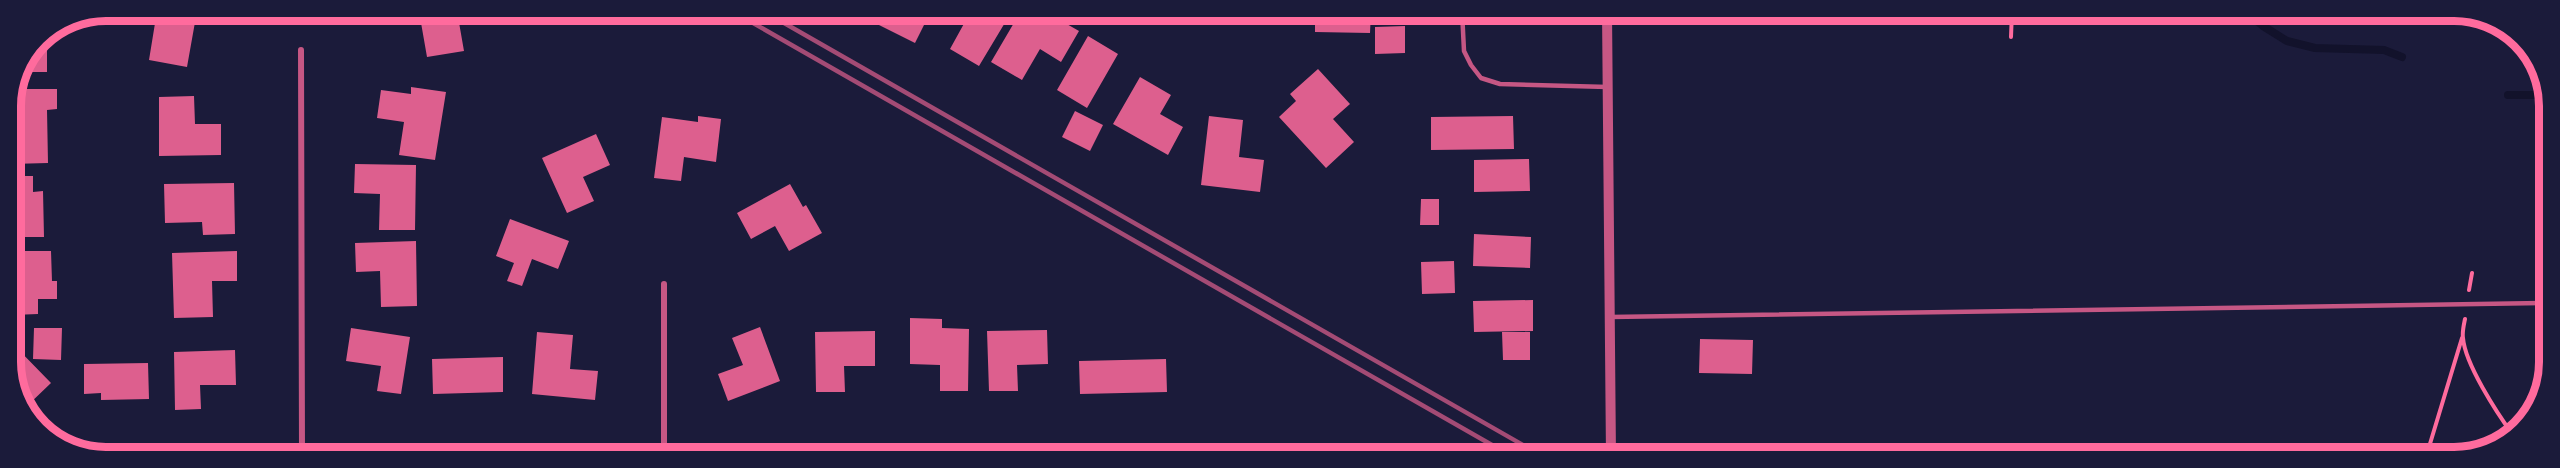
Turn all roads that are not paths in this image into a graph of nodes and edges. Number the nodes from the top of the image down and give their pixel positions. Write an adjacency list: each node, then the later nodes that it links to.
1 (1462, 21): 4 (lane)
2 (1607, 21): 4 (street)
3 (301, 50): 8 (street)
4 (1608, 87): 7 (street)
5 (664, 284): 9 (street)
6 (2539, 303): 7 (lane)
7 (1610, 317): 10 (street)
8 (302, 447)
9 (664, 447)
10 (1611, 447)

